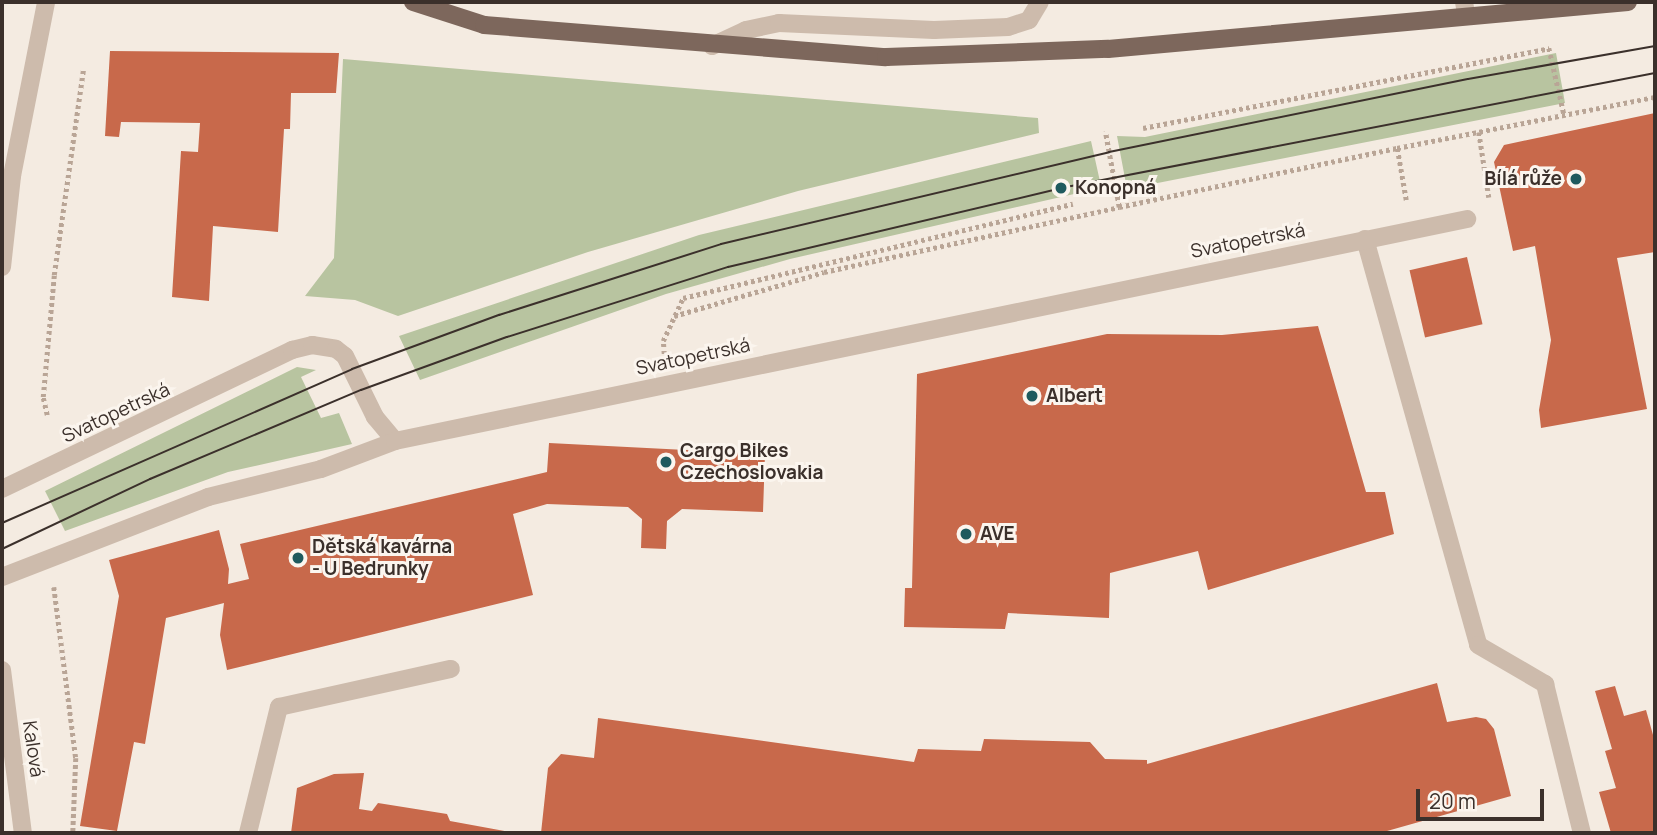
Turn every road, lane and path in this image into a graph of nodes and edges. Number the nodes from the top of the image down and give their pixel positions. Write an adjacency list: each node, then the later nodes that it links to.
1 (46, 2): 20 (street)
2 (414, 2): 6 (main road)
3 (1040, 2): 6 (street)
4 (1628, 2): 5 (main road)
5 (1465, 7): 6 (main road)
6 (712, 46)
7 (83, 70): 23 (path)
8 (1655, 97): 9 (path)
9 (1564, 114): 10 (path); 12 (path)
10 (1143, 128)
11 (1105, 131): 15 (path)
12 (1396, 148): 15 (path); 18 (path)
13 (1073, 204): 14 (path)
14 (1064, 205): 16 (path); 21 (path)
15 (1119, 207): 16 (path)
16 (1068, 218): 22 (path)
17 (1467, 219): 18 (street, Svatopetrská)
18 (1411, 230): 19 (street, Svatopetrská)
19 (1364, 239): 24 (street, Svatopetrská); 33 (street)
20 (2, 267)
21 (682, 298)
22 (674, 316)
23 (47, 415)
24 (395, 441): 25 (street, Svatopetrská); 26 (street)
25 (2, 489)
26 (2, 577)
27 (52, 579): 31 (path)
28 (451, 669): 32 (street)
29 (2, 670): 30 (street, Kalová)
30 (23, 833)
31 (73, 833)
32 (248, 833)
33 (1582, 833)

